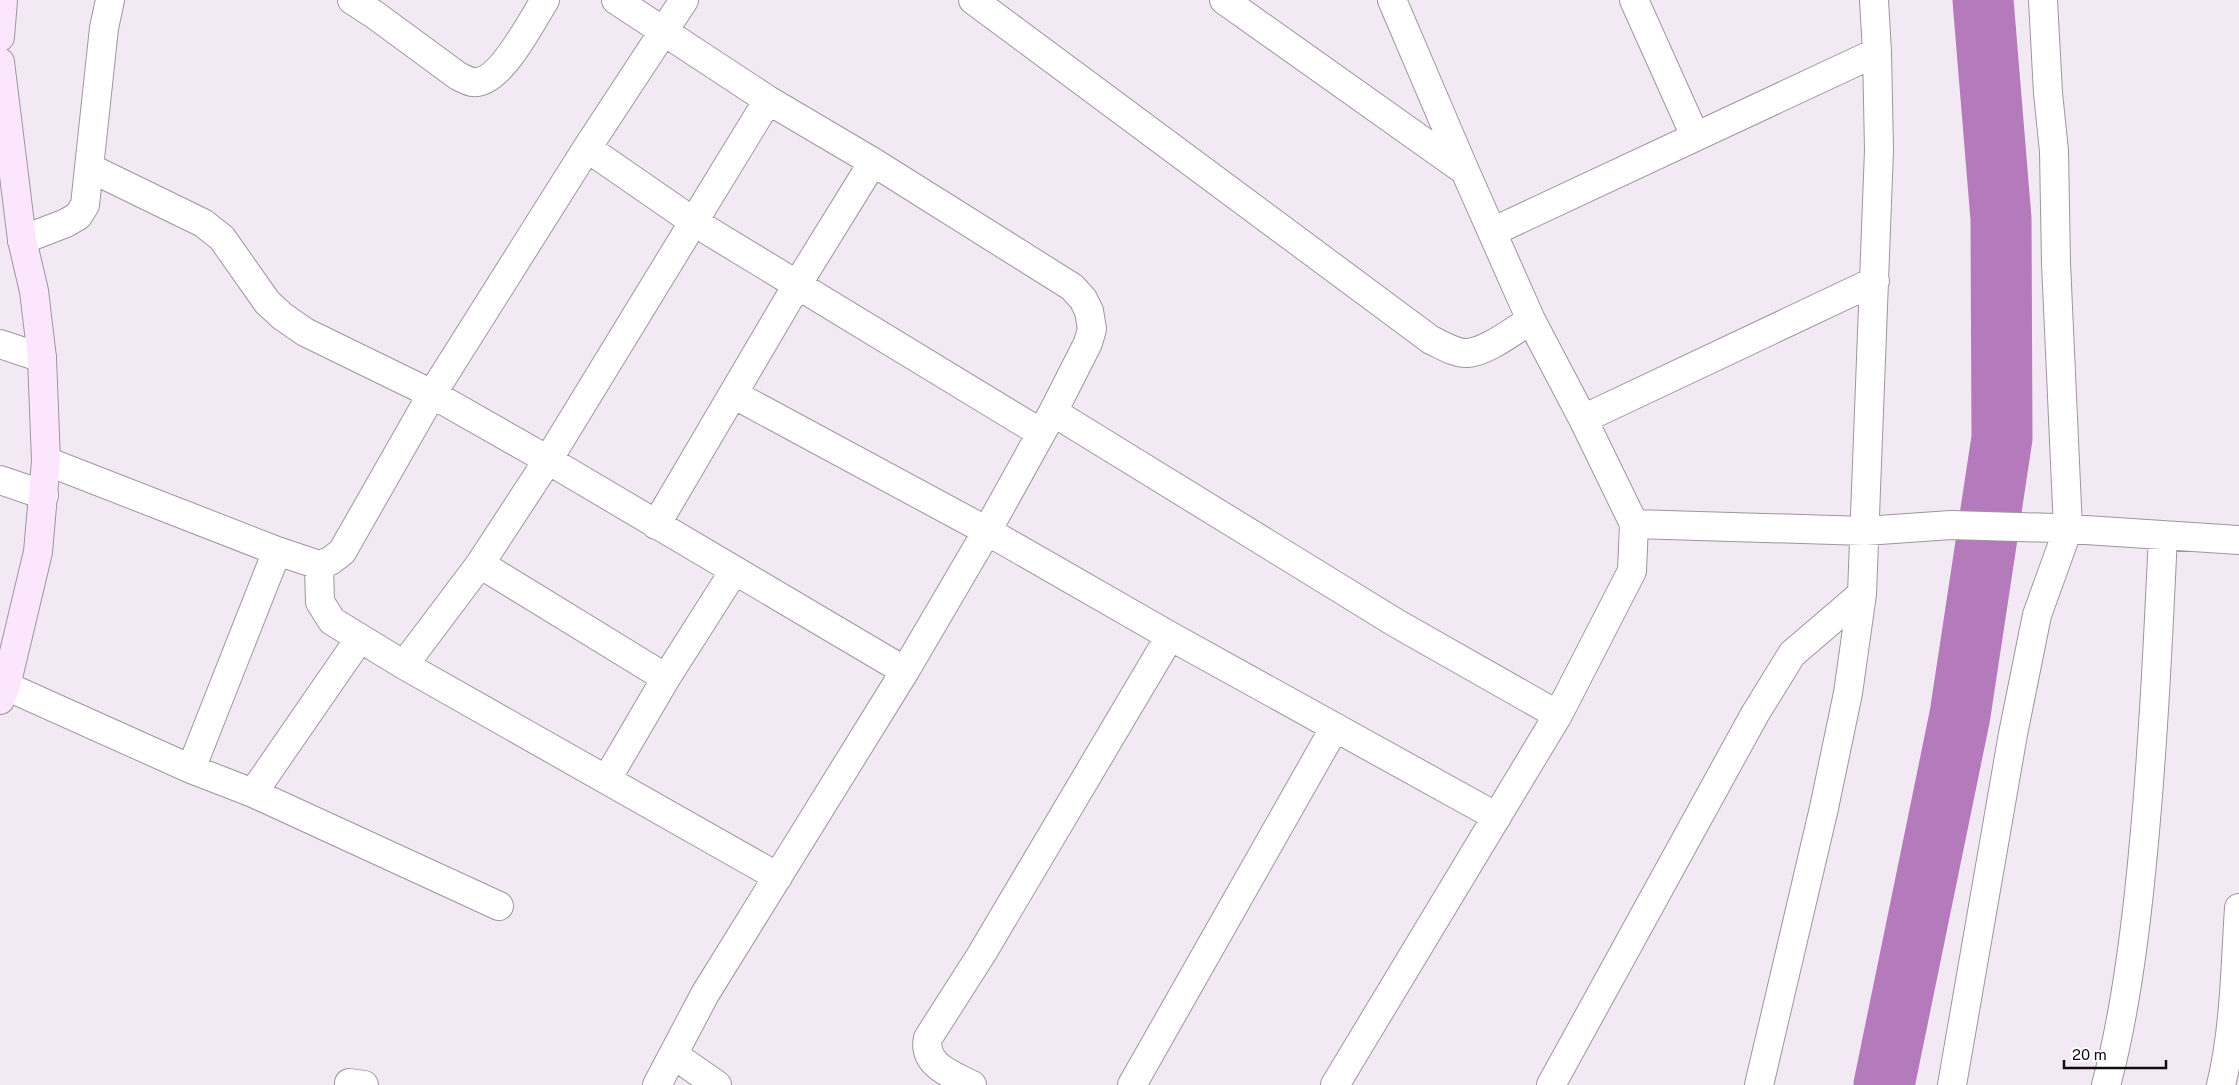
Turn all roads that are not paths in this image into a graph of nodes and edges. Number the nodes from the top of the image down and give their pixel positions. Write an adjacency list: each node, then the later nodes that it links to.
1 (3, 0): 14 (street)
2 (110, 0): 21 (street)
3 (352, 0): 4 (street)
4 (545, 0)
5 (616, 0): 13 (street)
6 (684, 0): 13 (street)
7 (972, 0): 28 (street)
8 (1224, 0): 22 (street)
9 (1392, 0): 22 (street)
10 (1634, 0): 18 (street)
11 (1874, 0): 15 (street)
12 (2042, 0): 41 (street)
13 (663, 32): 17 (street); 19 (street)
14 (0, 38)
15 (1877, 52): 18 (street); 26 (street)
16 (0, 62): 25 (street)
17 (768, 100): 20 (street); 23 (street)
18 (1695, 136): 24 (street)
19 (587, 148): 23 (street); 31 (street)
20 (872, 162): 27 (street); 34 (street)
21 (90, 168): 25 (street); 31 (street)
22 (1464, 171): 24 (street)
23 (694, 222): 27 (street); 35 (street)
24 (1492, 232): 28 (street)
25 (22, 240): 30 (street)
26 (1875, 281): 33 (street); 43 (street)
27 (797, 285): 32 (street); 34 (street)
28 (1531, 320): 33 (street)
29 (0, 344): 30 (street)
30 (42, 358): 36 (street)
31 (432, 394): 35 (street); 48 (street)
32 (734, 394): 40 (street); 42 (street)
33 (1584, 419): 39 (street)
34 (1047, 423): 42 (street); 57 (street)
35 (548, 460): 40 (street); 47 (street)
36 (46, 461): 38 (street); 46 (street)
37 (0, 480): 38 (street)
38 (44, 495): 56 (street)
39 (1634, 524): 43 (street); 57 (street)
40 (656, 525): 49 (street)
41 (2062, 528): 43 (street); 44 (street); 74 (street)
42 (987, 531): 51 (street); 54 (street)
43 (1865, 531): 50 (street)
44 (2163, 536): 45 (street); 75 (street)
45 (2239, 540)
46 (277, 551): 48 (street); 59 (street)
47 (480, 564): 53 (street); 55 (street)
48 (319, 565): 52 (street)
49 (734, 571): 54 (street); 55 (street)
50 (1862, 594): 72 (street); 73 (street)
51 (1170, 636): 58 (street); 69 (street)
52 (360, 638): 53 (street); 61 (street)
53 (404, 666): 60 (street)
54 (905, 671): 63 (street)
55 (666, 678): 60 (street)
56 (4, 681): 59 (street)
57 (1558, 715): 62 (street)
58 (1335, 727): 62 (street); 70 (street)
59 (191, 768): 61 (street)
60 (607, 779): 63 (street)
61 (253, 793): 64 (street)
62 (1497, 817): 71 (street)
63 (778, 877): 66 (street)
64 (499, 906)
65 (2239, 908): 76 (street)
66 (674, 1055): 67 (street); 68 (street)
67 (657, 1085)
68 (717, 1085)
69 (972, 1085)
70 (1132, 1085)
71 (1335, 1085)
72 (1551, 1085)
73 (1759, 1085)
74 (1952, 1085)
75 (2106, 1085)
76 (2221, 1085)

